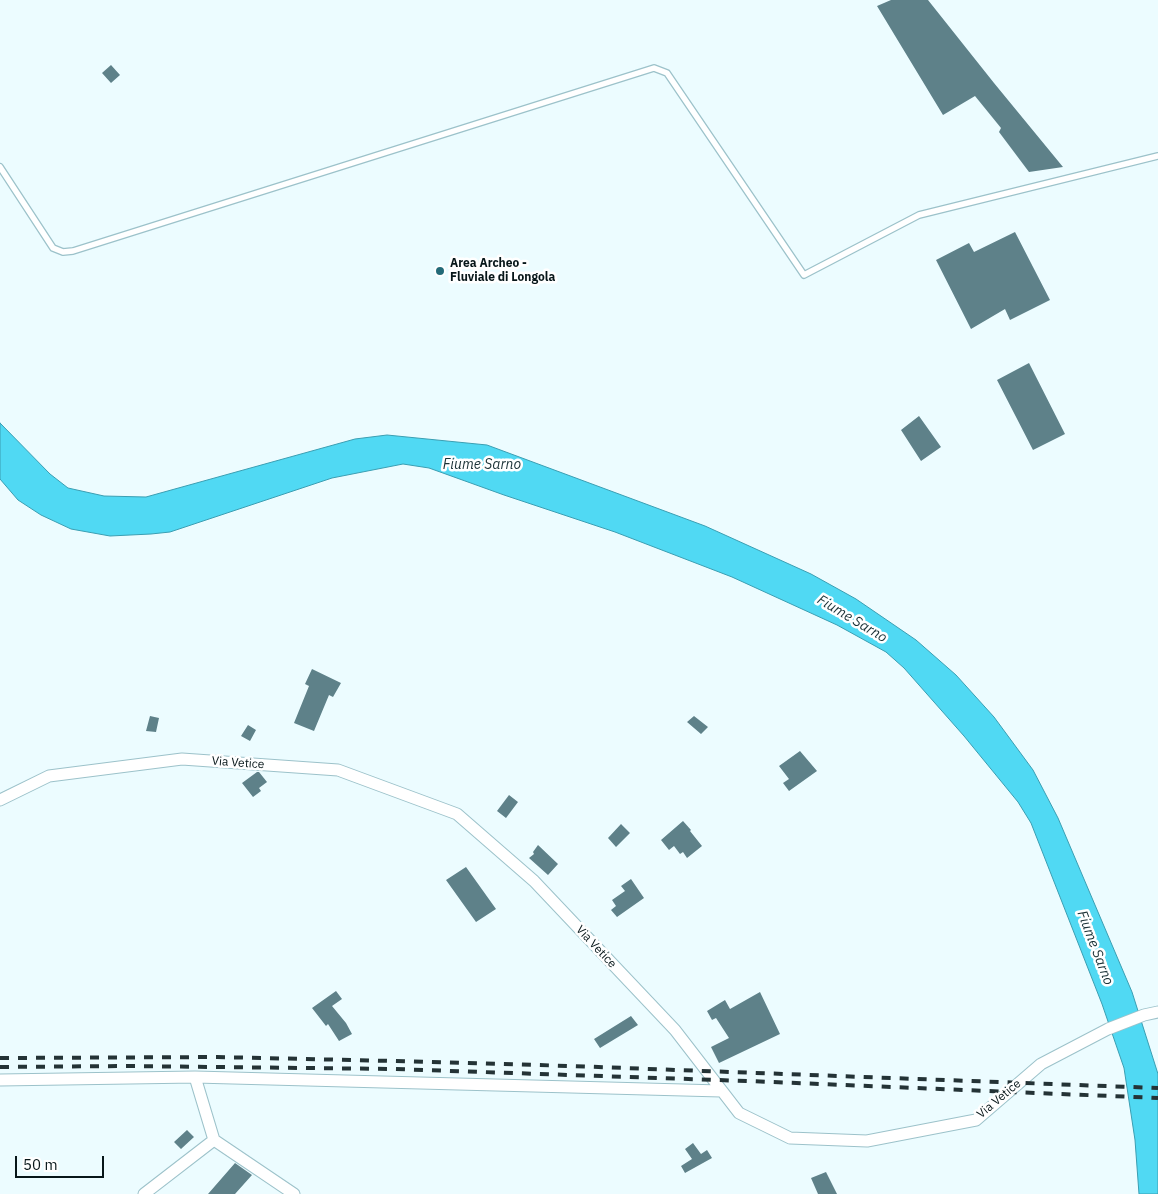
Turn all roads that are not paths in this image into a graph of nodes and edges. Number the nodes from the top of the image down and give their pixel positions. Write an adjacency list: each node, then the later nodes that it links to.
1 (1158, 156): 2 (lane)
2 (0, 166)
3 (0, 800): 7 (street, Via Vetice)
4 (1158, 1012): 7 (street, Via Vetice)
5 (196, 1077): 6 (street); 7 (street); 8 (street)
6 (0, 1080)
7 (721, 1091)
8 (214, 1140): 9 (street); 10 (street)
9 (144, 1194)
10 (294, 1194)

